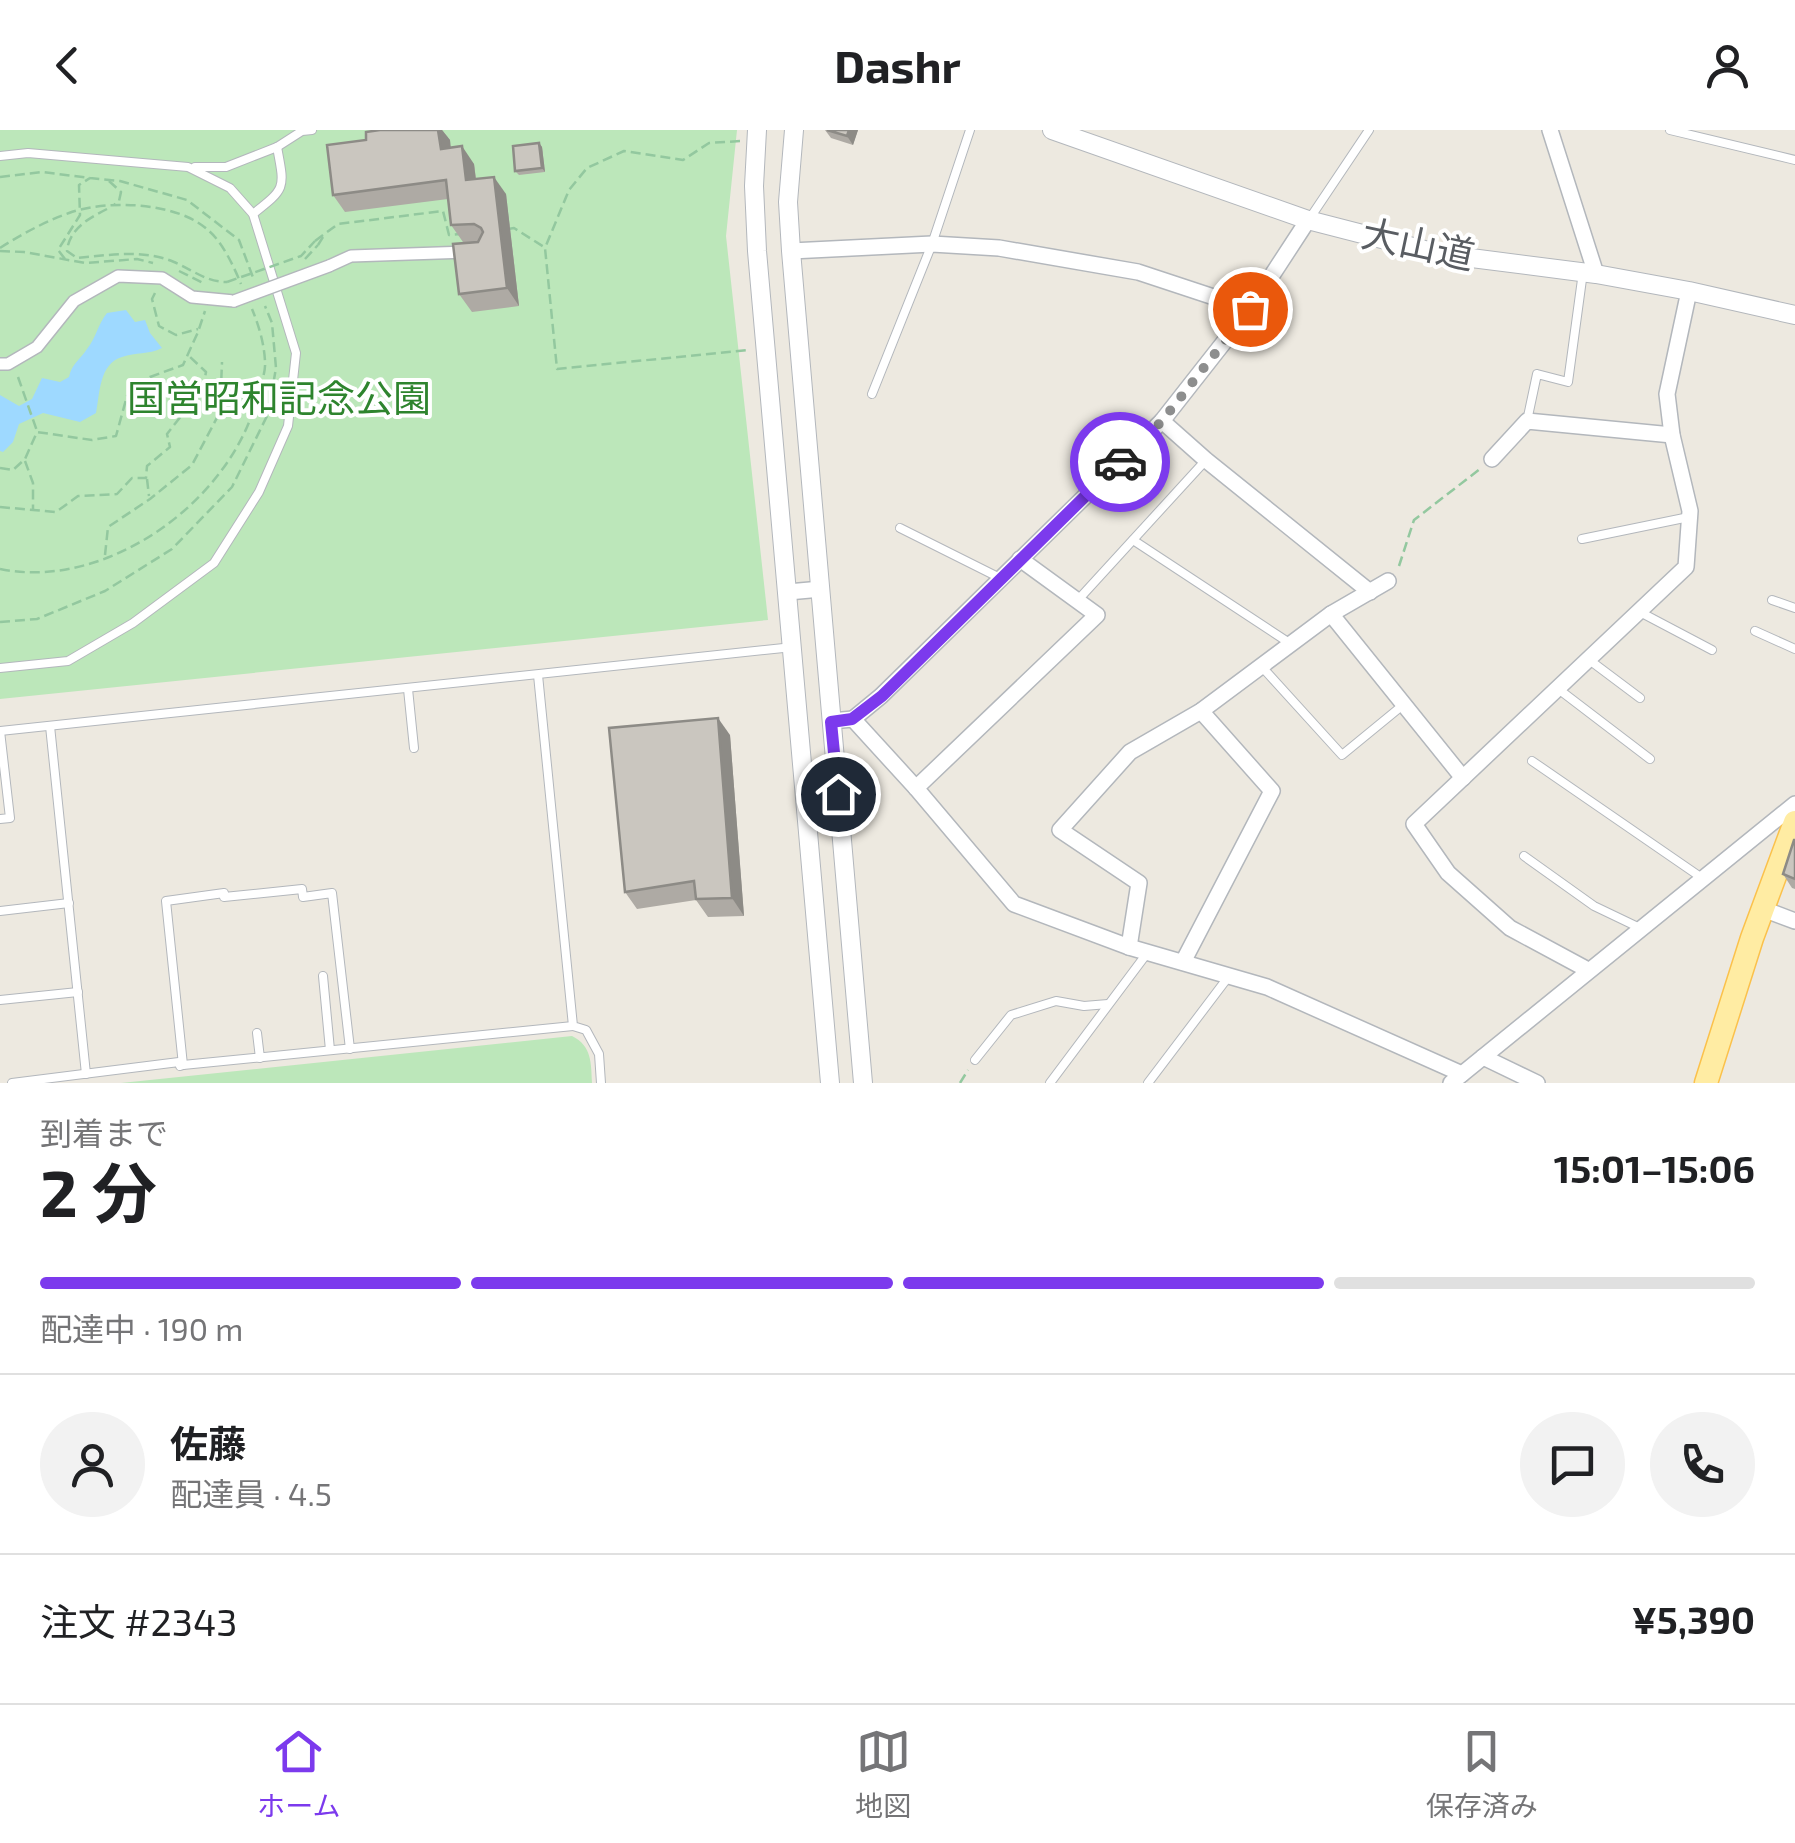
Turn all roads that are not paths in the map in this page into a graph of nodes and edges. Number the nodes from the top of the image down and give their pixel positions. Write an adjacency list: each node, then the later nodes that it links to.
1 (312, 130): 9 (lane)
2 (794, 130): 17 (street)
3 (970, 130): 15 (lane)
4 (1052, 130): 14 (street, 大山道)
5 (1369, 130): 14 (lane)
6 (1550, 130): 18 (street)
7 (1670, 130): 11 (lane)
8 (757, 134): 37 (street)
9 (277, 148): 12 (lane); 13 (lane)
10 (0, 156): 12 (lane)
11 (1795, 160)
12 (188, 167): 13 (lane)
13 (253, 214): 51 (lane)
14 (1308, 220): 18 (street, 大山道); 20 (street)
15 (932, 244): 17 (street); 20 (street); 23 (lane)
16 (486, 251): 22 (street, bridge)
17 (791, 252): 36 (street)
18 (1589, 273): 19 (street, 大山道); 25 (lane)
19 (1690, 290): 21 (street, 大山道); 26 (street)
20 (1250, 309): 24 (street)
21 (1795, 315)
22 (4, 364)
23 (872, 394)
24 (1162, 421): 28 (street); 33 (street)
25 (1527, 421): 26 (street); 27 (street)
26 (1672, 434): 29 (street)
27 (1492, 458)
28 (1206, 460): 31 (lane); 38 (street)
29 (1689, 516): 32 (lane); 42 (street)
30 (900, 528): 34 (lane)
31 (1133, 540): 40 (lane); 45 (lane)
32 (1582, 540)
33 (1020, 560): 34 (street); 40 (street)
34 (1000, 578): 58 (street)
35 (1388, 581): 38 (street)
36 (820, 589): 37 (street); 59 (street)
37 (788, 592): 46 (street)
38 (1370, 592): 43 (street)
39 (1772, 600): 41 (lane)
40 (1078, 601): 66 (street)
41 (1795, 608)
42 (1638, 611): 48 (lane); 49 (street)
43 (1331, 614): 45 (street); 56 (street)
44 (1755, 631): 47 (lane)
45 (1292, 644): 50 (street)
46 (793, 647): 52 (lane); 103 (street)
47 (1795, 649)
48 (1712, 650)
49 (1588, 659): 53 (street); 55 (lane)
50 (1262, 667): 56 (lane); 57 (street)
51 (0, 668)
52 (538, 675): 54 (lane); 88 (lane)
53 (1557, 688): 63 (lane); 65 (street)
54 (408, 689): 60 (lane); 62 (lane)
55 (1640, 698)
56 (1403, 705): 65 (street)
57 (1201, 712): 77 (street); 79 (street)
58 (852, 719): 59 (street); 66 (street)
59 (831, 722): 104 (street)
60 (50, 726): 61 (lane); 72 (lane)
61 (0, 731): 68 (lane)
62 (414, 748)
63 (1650, 760)
64 (1532, 761): 71 (lane)
65 (1463, 778): 80 (street)
66 (916, 788): 77 (street)
67 (1795, 804): 71 (street)
68 (0, 819)
69 (1795, 822): 73 (main road)
70 (1524, 856): 76 (lane)
71 (1702, 878): 76 (street)
72 (68, 903): 74 (lane); 85 (lane)
73 (1762, 909): 75 (street); 108 (main road)
74 (0, 911)
75 (1795, 921)
76 (1640, 928): 80 (street)
77 (1129, 947): 78 (street)
78 (1148, 952): 79 (street); 87 (lane)
79 (1183, 962): 82 (street)
80 (1588, 970): 92 (street)
81 (322, 976): 83 (lane)
82 (1229, 976): 99 (street); 106 (lane)
83 (324, 989): 84 (lane); 91 (lane)
84 (310, 991)
85 (78, 992): 86 (lane); 97 (lane)
86 (0, 1000)
87 (1108, 1004): 94 (lane); 105 (lane)
88 (573, 1026): 90 (lane); 102 (lane)
89 (257, 1033): 93 (lane)
90 (350, 1048): 91 (lane); 95 (lane)
91 (330, 1050): 93 (lane)
92 (1484, 1056): 99 (street); 107 (street)
93 (260, 1058): 95 (lane)
94 (974, 1060)
95 (185, 1065): 96 (lane); 98 (lane)
96 (130, 1068): 97 (lane); 101 (lane)
97 (86, 1074): 100 (lane)
98 (188, 1078)
99 (1456, 1079)
100 (12, 1083)
101 (131, 1083)
102 (601, 1083)
103 (830, 1083)
104 (863, 1083)
105 (1050, 1083)
106 (1148, 1083)
107 (1537, 1083)
108 (1706, 1083)

